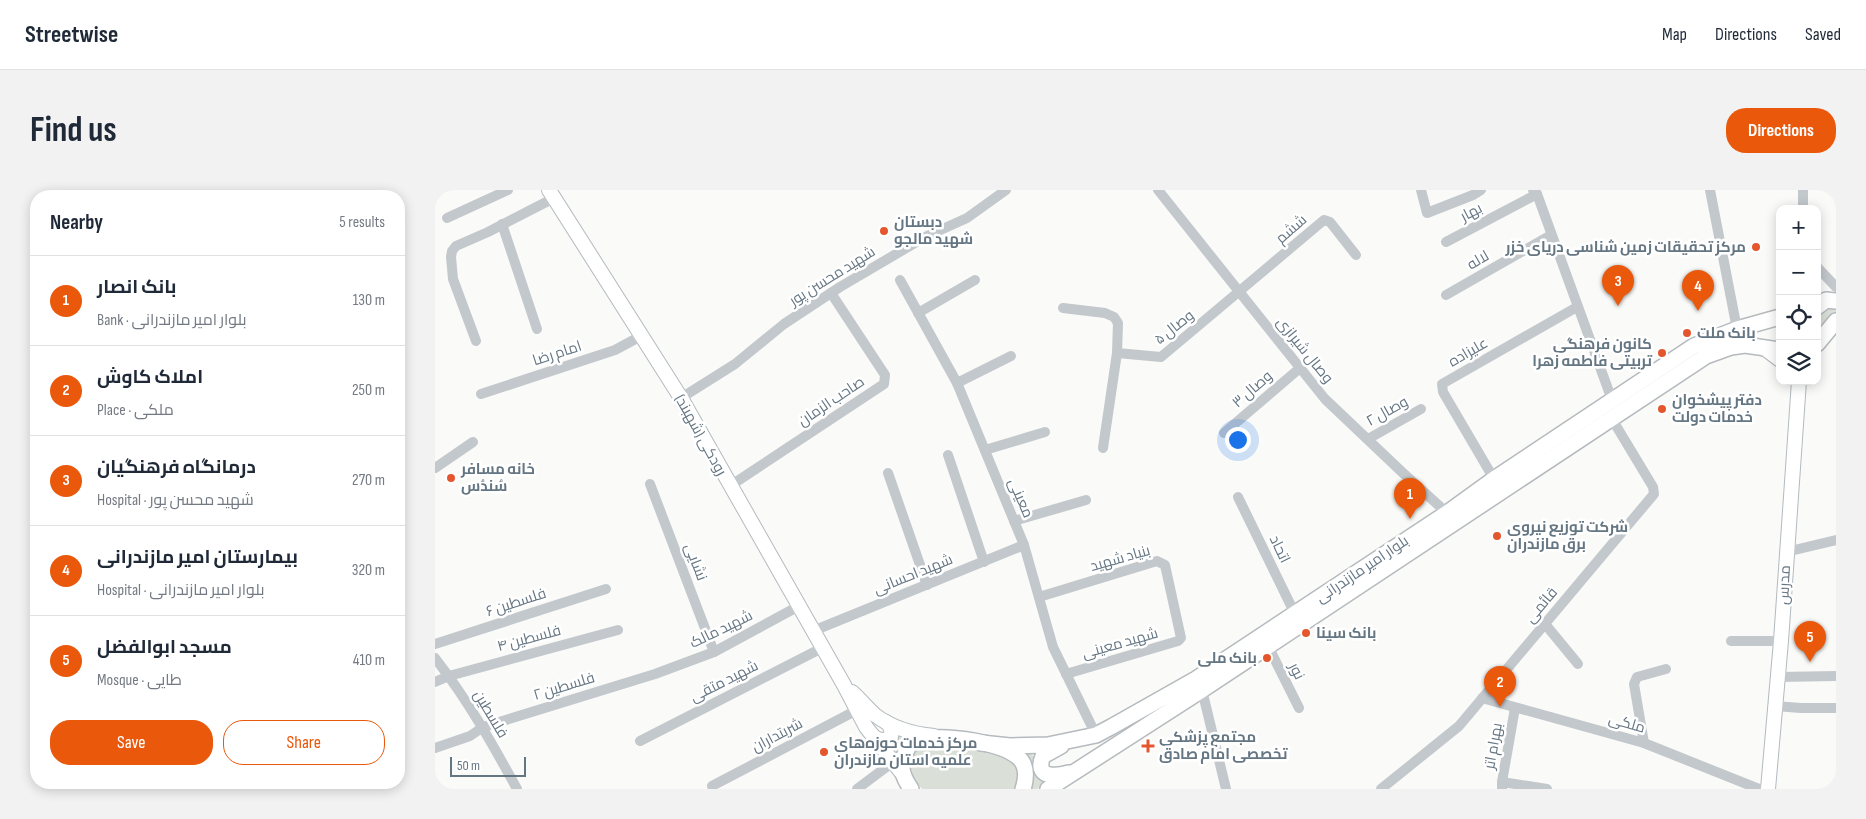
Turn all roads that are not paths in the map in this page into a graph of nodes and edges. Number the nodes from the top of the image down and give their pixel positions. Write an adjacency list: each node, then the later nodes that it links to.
1 (509, 190): 11 (street)
2 (1006, 190): 20 (street, شهید محسن پور)
3 (1158, 190): 21 (street, وصال شیرازی)
4 (1421, 190): 5 (street)
5 (1481, 190)
6 (1710, 190): 29 (street)
7 (1803, 190): 10 (street)
8 (1535, 192): 13 (street); 14 (street, بهار)
9 (552, 194): 12 (street); 31 (main road, رودکی (شهبند))
10 (1803, 205)
11 (447, 218)
12 (502, 224): 30 (street); 33 (street)
13 (1551, 235): 22 (street, لاله); 23 (street)
14 (1446, 242)
15 (1356, 255): 21 (street, ششم)
16 (1821, 271): 19 (street)
17 (900, 280): 25 (street, معینی)
18 (975, 280): 25 (street)
19 (1836, 287)
20 (831, 292): 43 (street, شهید محسن پور); 58 (street, صاحب الزمان)
21 (1240, 293): 36 (street, وصال ۵); 39 (street, وصال شیرازی)
22 (1447, 295)
23 (1577, 307): 44 (street); 56 (street, علیزاده)
24 (1063, 308): 36 (street)
25 (918, 313): 40 (street, معینی)
26 (1776, 318): 28 (main road, بلوار امیر مازندرانی)
27 (1836, 321): 32 (main road)
28 (1754, 325): 29 (main road, بلوار امیر مازندرانی); 34 (main road)
29 (1737, 329): 44 (main road, بلوار امیر مازندرانی)
30 (537, 330)
31 (641, 336): 42 (street, امام رضا); 43 (main road, رودکی (شهبند))
32 (1820, 340)
33 (476, 341)
34 (1758, 346): 35 (main road, بلوار امیر مازندرانی); 38 (main road); 46 (main road, بلوار امیر مازندرانی)
35 (1776, 349)
36 (1117, 354): 51 (street)
37 (1011, 356): 40 (street)
38 (1776, 357)
39 (1300, 368): 48 (street, وصال ۳); 49 (street, وصال شیرازی)
40 (957, 383): 52 (street, معینی)
41 (1798, 385): 65 (main road, مدرس)
42 (481, 394)
43 (681, 398): 58 (main road, رودکی (شهبند))
44 (1611, 400): 56 (main road, بلوار امیر مازندرانی)
45 (1421, 409): 49 (street, وصال ۲)
46 (1612, 419): 72 (street, قائمی); 79 (main road, بلوار امیر مازندرانی)
47 (1045, 432): 52 (street)
48 (1224, 432)
49 (1368, 439): 61 (street, وصال شیرازی)
50 (473, 442): 54 (street)
51 (1103, 448)
52 (985, 450): 62 (street, معینی)
53 (948, 455): 66 (street)
54 (435, 468)
55 (888, 474): 67 (street)
56 (1494, 479): 61 (main road, بلوار امیر مازندرانی)
57 (650, 484): 81 (street, نشایی)
58 (730, 486): 70 (main road, رودکی (شهبند))
59 (1238, 497): 71 (street, اتحاد)
60 (1086, 500): 62 (street)
61 (1447, 513): 71 (main road, بلوار امیر مازندرانی)
62 (1014, 521): 64 (street, معینی)
63 (1836, 540): 65 (street)
64 (1024, 545): 66 (street, شهید احسانی); 69 (street, معینی)
65 (1786, 552): 77 (main road, مدرس)
66 (984, 562): 67 (street, شهید احسانی)
67 (927, 585): 74 (street, شهید احسانی)
68 (606, 589): 78 (street, فلسطین ۶)
69 (1039, 597): 75 (street, بنیاد شهید); 86 (street, معینی)
70 (799, 606): 74 (main road, رودکی (شهبند)); 81 (street, شهید مالک)
71 (1295, 614): 101 (main road, بلوار امیر مازندرانی)
72 (1545, 624): 83 (street); 93 (street, قائمی)
73 (618, 630): 87 (street, فلسطین ۴)
74 (813, 631): 80 (main road, رودکی (شهبند))
75 (1181, 638): 86 (street, شهید معینی)
76 (1731, 641): 77 (street)
77 (1781, 641): 89 (main road, مدرس)
78 (435, 644)
79 (1268, 646): 92 (main road, بلوار امیر مازندرانی); 95 (street, نور)
80 (822, 648): 91 (main road, رودکی (شهبند)); 104 (street, شهید متقی)
81 (714, 652): 85 (street, شهید مالک)
82 (435, 658): 87 (street, فلسطین)
83 (1579, 664)
84 (1666, 669): 107 (street)
85 (655, 674): 100 (street, فلسطین ۲)
86 (1066, 674): 101 (street, معینی)
87 (449, 676): 90 (street, فلسطین ۴); 100 (street, فلسطین)
88 (1836, 676): 89 (street)
89 (1779, 677): 94 (main road, مدرس)
90 (435, 682)
91 (844, 685): 98 (main road, رودکی (شهبند)); 99 (main road, رودکی (شهبند))
92 (1202, 690): 109 (main road, بلوار امیر مازندرانی); 117 (street)
93 (1482, 698): 96 (street, ملکی); 118 (street, قائمی)
94 (1776, 706): 97 (street); 121 (main road, مدرس)
95 (1299, 708)
96 (1515, 708): 107 (street, ملکی); 111 (street, بهرام اتر)
97 (1836, 708)
98 (857, 710): 102 (main road, رودکی (شهبند)); 112 (street, شربتداران)
99 (886, 722): 102 (main road); 103 (main road, رودکی (شهبند))
100 (483, 727): 108 (street, فلسطین ۲); 113 (street, فلسطین)
101 (1096, 735): 105 (main road, بلوار امیر مازندرانی)
102 (873, 736): 110 (main road, رودکی (شهبند))
103 (949, 738): 106 (main road); 110 (main road)
104 (640, 740)
105 (1073, 740): 106 (main road, بلوار امیر مازندرانی); 109 (main road)
106 (981, 743): 115 (main road)
107 (1644, 743): 120 (street, ملکی)
108 (435, 748)
109 (1074, 772): 116 (main road, بلوار امیر مازندرانی)
110 (904, 779): 114 (street)
111 (1502, 785): 119 (street)
112 (712, 786)
113 (516, 789)
114 (857, 789)
115 (1023, 789)
116 (1048, 789)
117 (1226, 789)
118 (1381, 789)
119 (1547, 789)
120 (1759, 789)
121 (1768, 789)

